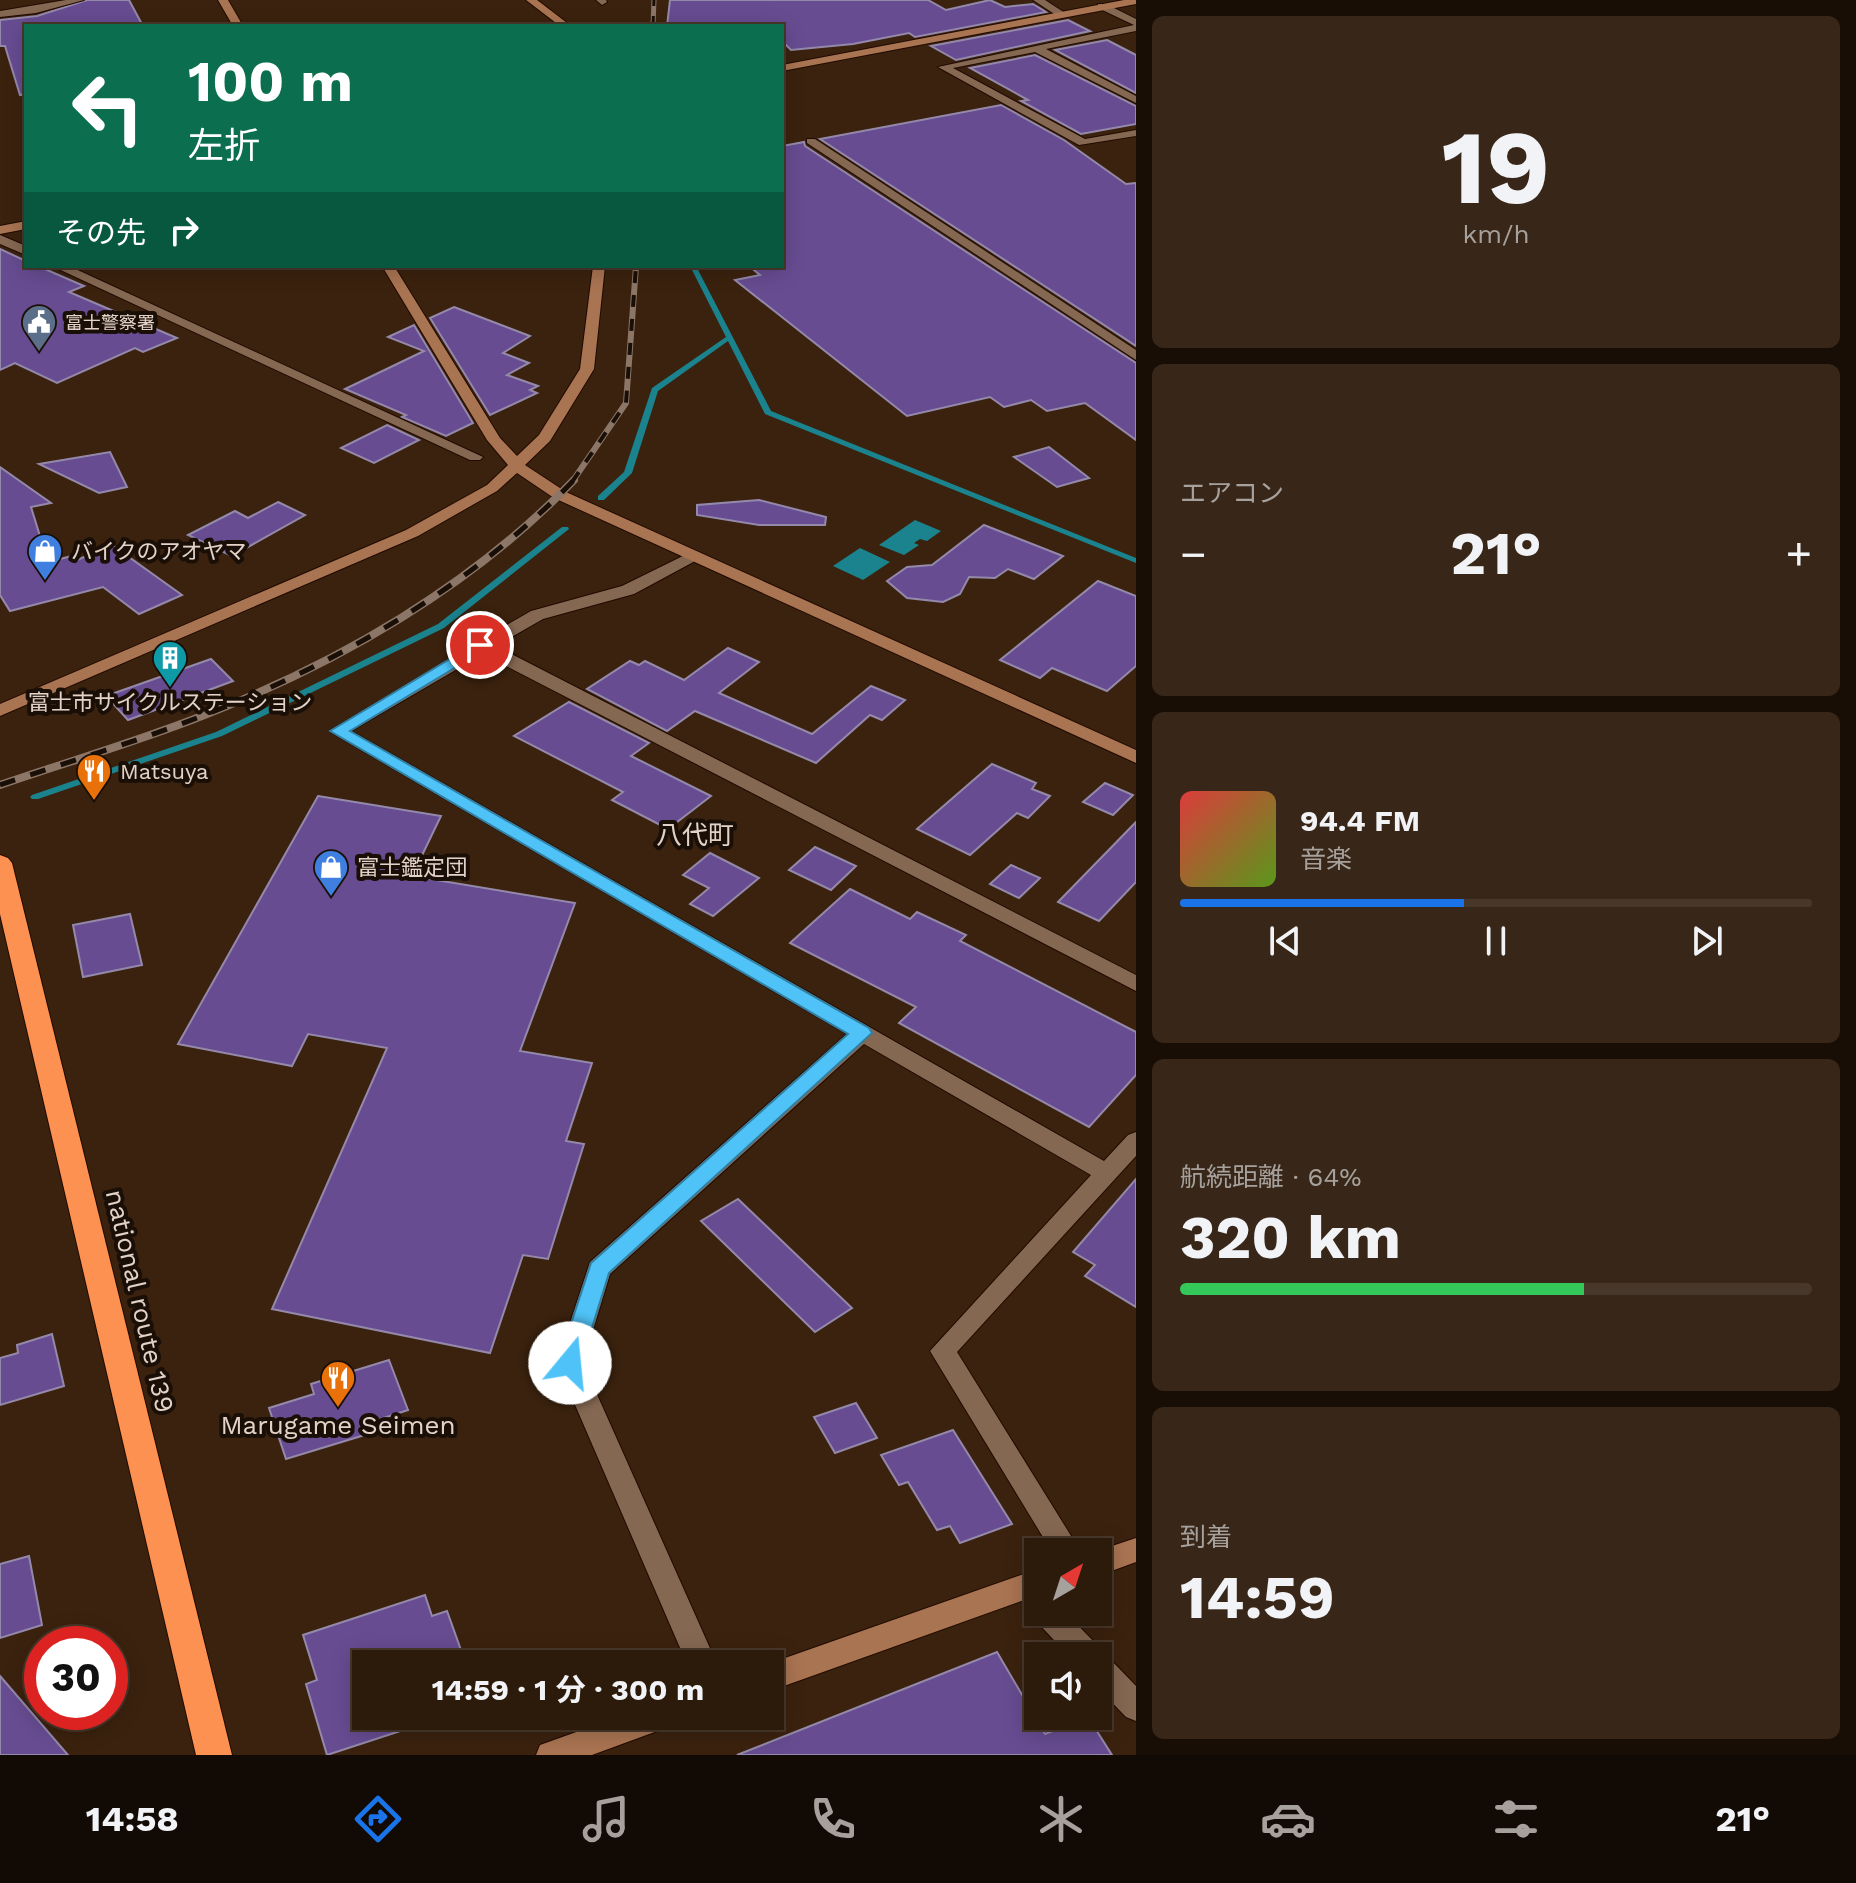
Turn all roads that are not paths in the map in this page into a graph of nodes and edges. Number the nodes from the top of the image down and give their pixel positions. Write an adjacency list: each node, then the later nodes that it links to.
1 (79, 0): 8 (street)
2 (223, 0): 9 (street)
3 (531, 0): 10 (street)
4 (1038, 0): 7 (street)
5 (1136, 1): 6 (street)
6 (1102, 6): 7 (street); 11 (street)
7 (1060, 13): 13 (street)
8 (0, 14)
9 (237, 24)
10 (563, 24)
11 (1136, 25): 12 (street)
12 (1036, 48): 14 (street); 15 (street)
13 (784, 68)
14 (1136, 100)
15 (1136, 133)
16 (811, 141): 24 (street)
17 (24, 225): 18 (street)
18 (0, 230)
19 (0, 239): 20 (street)
20 (24, 250)
21 (62, 268): 25 (street)
22 (389, 268): 26 (street)
23 (599, 268): 26 (street)
24 (1136, 356)
25 (475, 457)
26 (517, 466): 27 (street); 29 (street)
27 (691, 557): 28 (street); 30 (street)
28 (480, 645): 32 (street); 33 (street)
29 (0, 711)
30 (1136, 757)
31 (0, 863): 47 (highway, national route 139)
32 (1136, 984)
33 (862, 1033): 35 (street); 42 (street)
34 (1136, 1141): 35 (street)
35 (1106, 1173): 36 (street)
36 (1058, 1538)
37 (1136, 1550): 38 (street)
38 (1112, 1558)
39 (1024, 1594): 43 (street)
40 (1059, 1626): 41 (street)
41 (1075, 1642)
42 (696, 1650)
43 (784, 1672)
44 (1112, 1682): 45 (street)
45 (1136, 1707)
46 (622, 1730): 48 (street)
47 (214, 1755)
48 (551, 1755)

